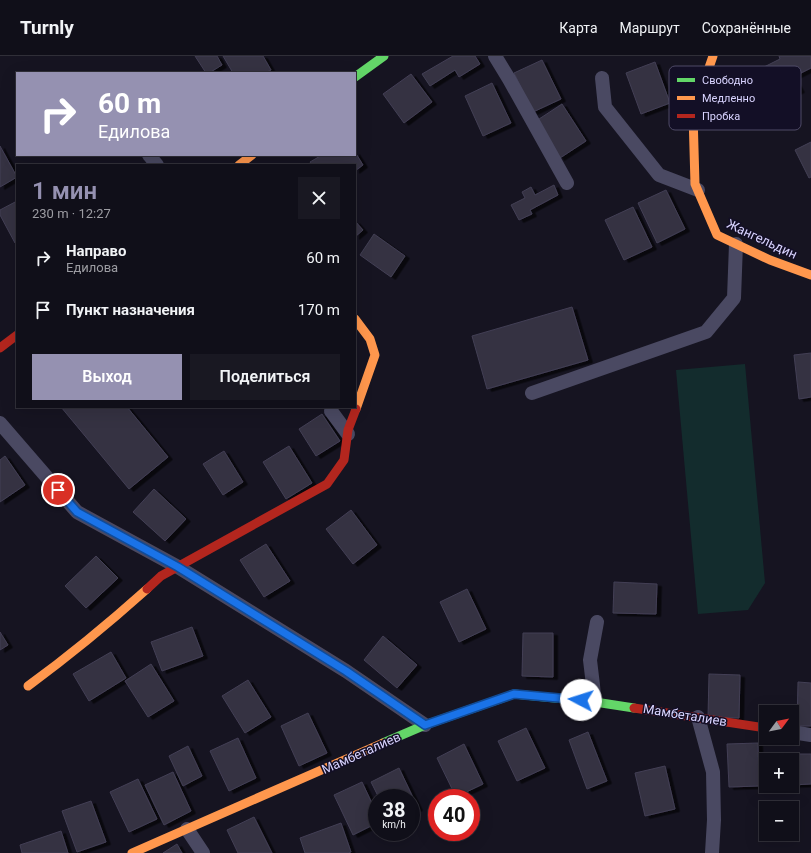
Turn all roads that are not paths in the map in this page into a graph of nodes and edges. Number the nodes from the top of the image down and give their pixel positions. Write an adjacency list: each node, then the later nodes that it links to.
1 (384, 56): 5 (street)
2 (495, 56): 12 (street)
3 (712, 56): 4 (street, Жангельдин)
4 (709, 66)
5 (356, 76)
6 (602, 78): 13 (street)
7 (693, 130): 13 (street, Жангельдин)
8 (150, 156): 10 (street)
9 (251, 156): 11 (street)
10 (156, 164)
11 (239, 164)
12 (567, 183)
13 (698, 190): 14 (street, Жангельдин)
14 (736, 244): 15 (street, Жангельдин); 19 (street)
15 (811, 275)
16 (356, 320): 22 (street)
17 (16, 336): 18 (street)
18 (0, 348)
19 (532, 393)
20 (331, 411): 22 (street)
21 (0, 423): 23 (street)
22 (348, 434): 23 (street)
23 (178, 567): 25 (street); 28 (street)
24 (597, 622): 26 (street)
25 (28, 686)
26 (595, 702): 27 (street, Мамбеталиев); 28 (street, Мамбеталиев)
27 (698, 717): 29 (street, Мамбеталиев); 35 (street)
28 (425, 725): 32 (street, Мамбеталиев)
29 (759, 727)
30 (799, 733): 31 (street)
31 (811, 735)
32 (187, 829): 33 (street, Мамбеталиев); 34 (street)
33 (132, 853)
34 (203, 853)
35 (712, 853)

